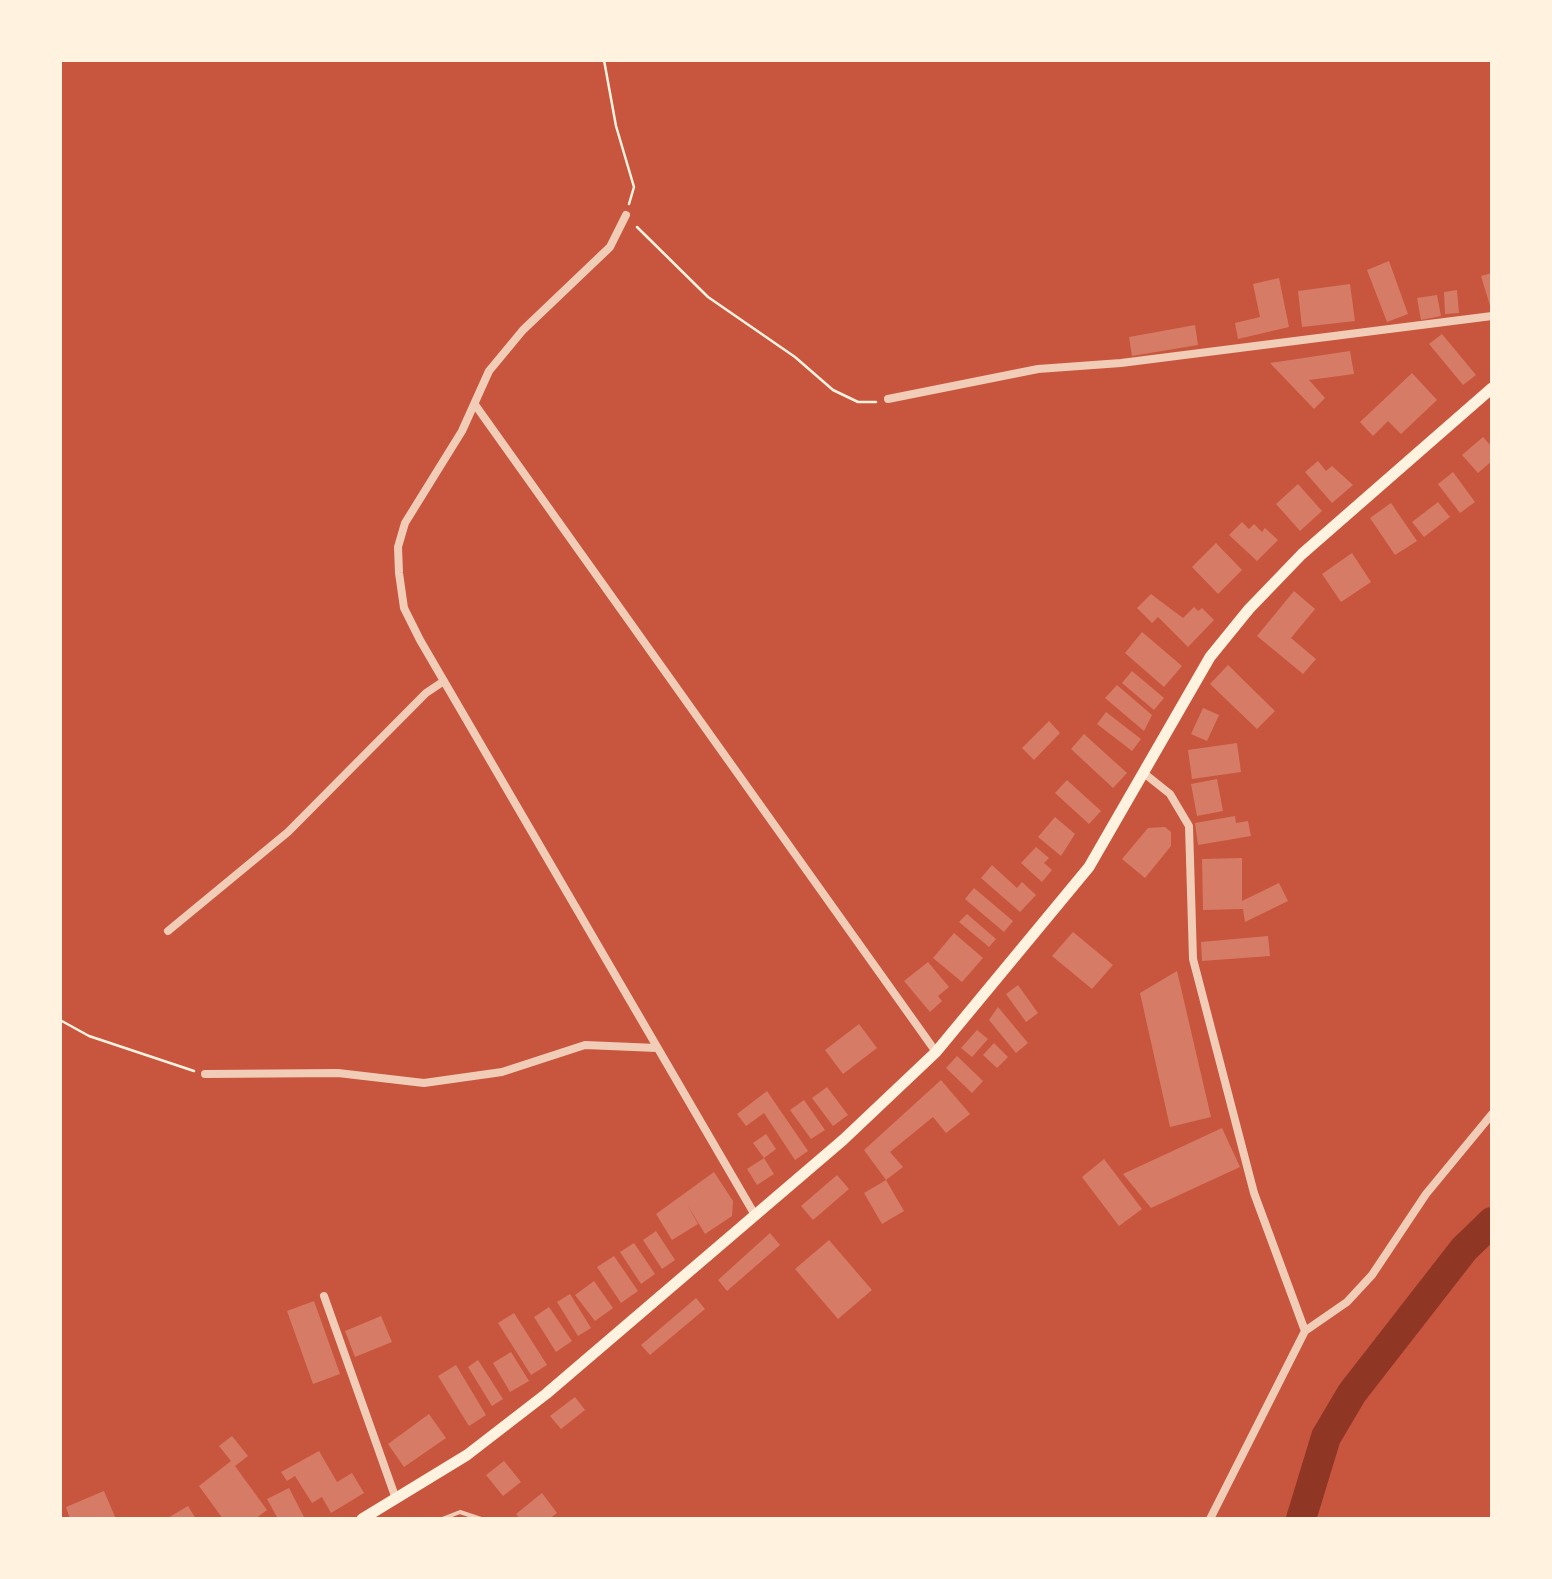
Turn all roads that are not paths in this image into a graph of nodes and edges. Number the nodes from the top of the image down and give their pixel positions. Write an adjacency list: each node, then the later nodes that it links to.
1 (626, 215): 5 (street)
2 (1492, 316): 4 (street)
3 (1492, 388): 7 (main road)
4 (888, 399)
5 (476, 406): 6 (street); 10 (street)
6 (444, 680): 8 (street); 9 (street)
7 (1145, 774): 10 (main road); 15 (street)
8 (168, 932)
9 (658, 1048): 11 (street); 13 (street)
10 (936, 1052): 13 (main road)
11 (205, 1074)
12 (1492, 1114): 15 (street)
13 (756, 1214): 16 (main road)
14 (324, 1296): 16 (street)
15 (1304, 1331): 20 (street)
16 (396, 1499): 17 (main road)
17 (362, 1519)
18 (442, 1519): 19 (lane)
19 (481, 1519)
20 (1210, 1519)

